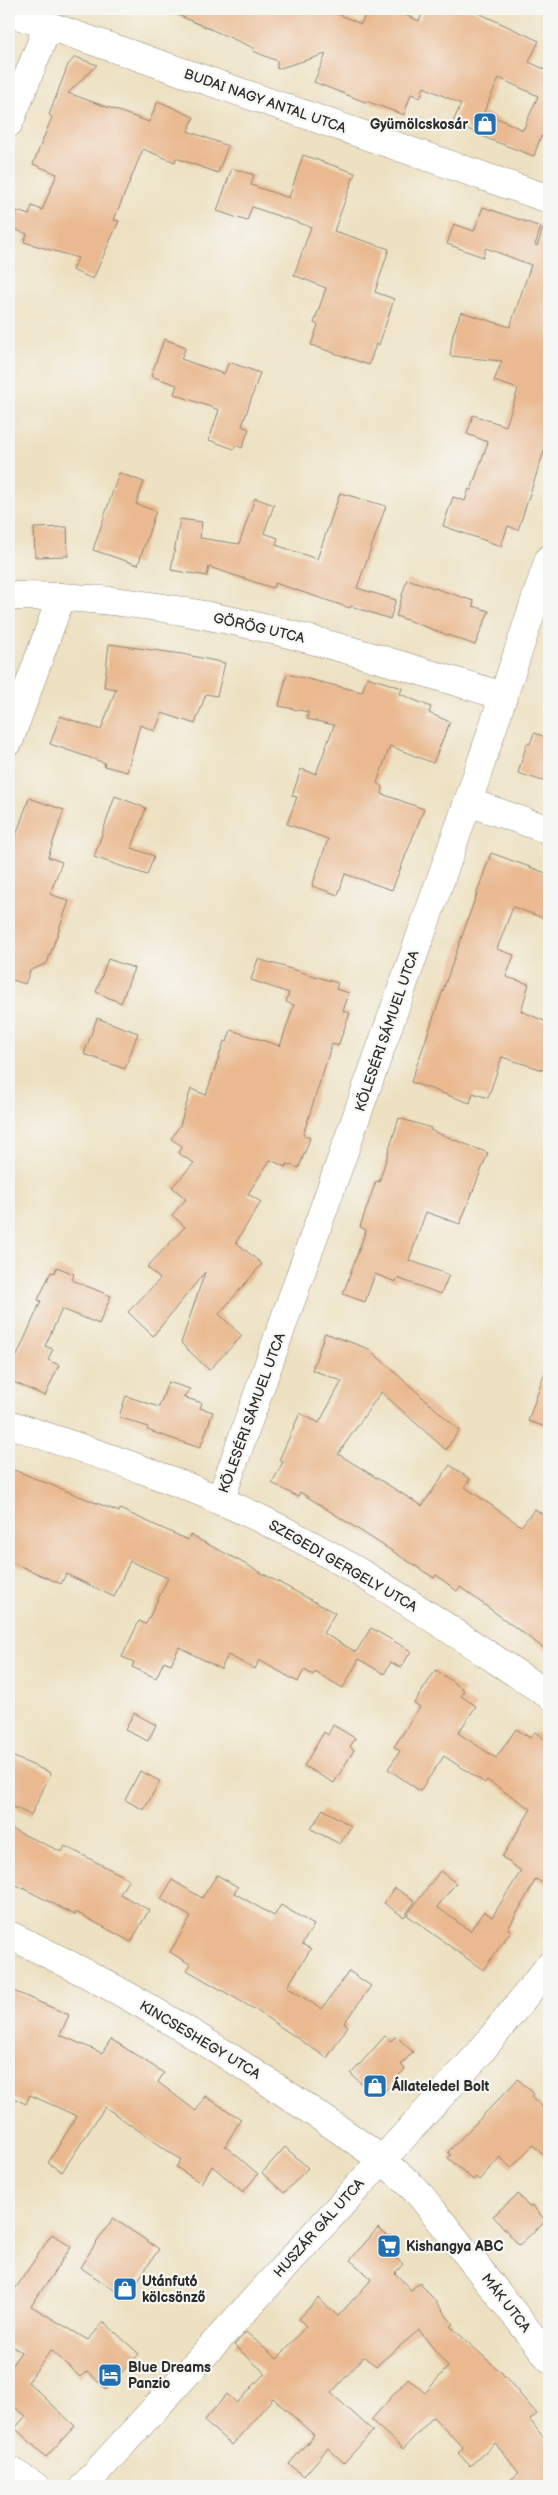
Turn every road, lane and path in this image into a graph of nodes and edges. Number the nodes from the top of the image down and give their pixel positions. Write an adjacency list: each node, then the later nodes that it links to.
1 (29, 16): 2 (street); 3 (street, BUDAI NAGY ANTAL UTCA)
2 (9, 123)
3 (549, 199)
4 (549, 560): 7 (street, KÖLESÉRI SÁMUEL UTCA)
5 (9, 596): 6 (street, GÖRÖG UTCA)
6 (61, 597): 7 (street, GÖRÖG UTCA); 8 (street)
7 (503, 696): 9 (street, KÖLESÉRI SÁMUEL UTCA)
8 (9, 741)
9 (468, 802): 10 (street); 12 (street, KÖLESÉRI SÁMUEL UTCA)
10 (549, 830)
11 (9, 1424): 12 (street, SZEGEDI GERGELY UTCA)
12 (220, 1501): 13 (street, SZEGEDI GERGELY UTCA)
13 (549, 1695)
14 (9, 1935): 16 (street, KINCSESHEGY UTCA)
15 (549, 1966): 16 (street, HUSZÁR GÁL UTCA)
16 (381, 2160): 17 (street, MÁK UTCA); 20 (street, HUSZÁR GÁL UTCA)
17 (549, 2358)
18 (9, 2470): 19 (street)
19 (35, 2486)
20 (84, 2486)

